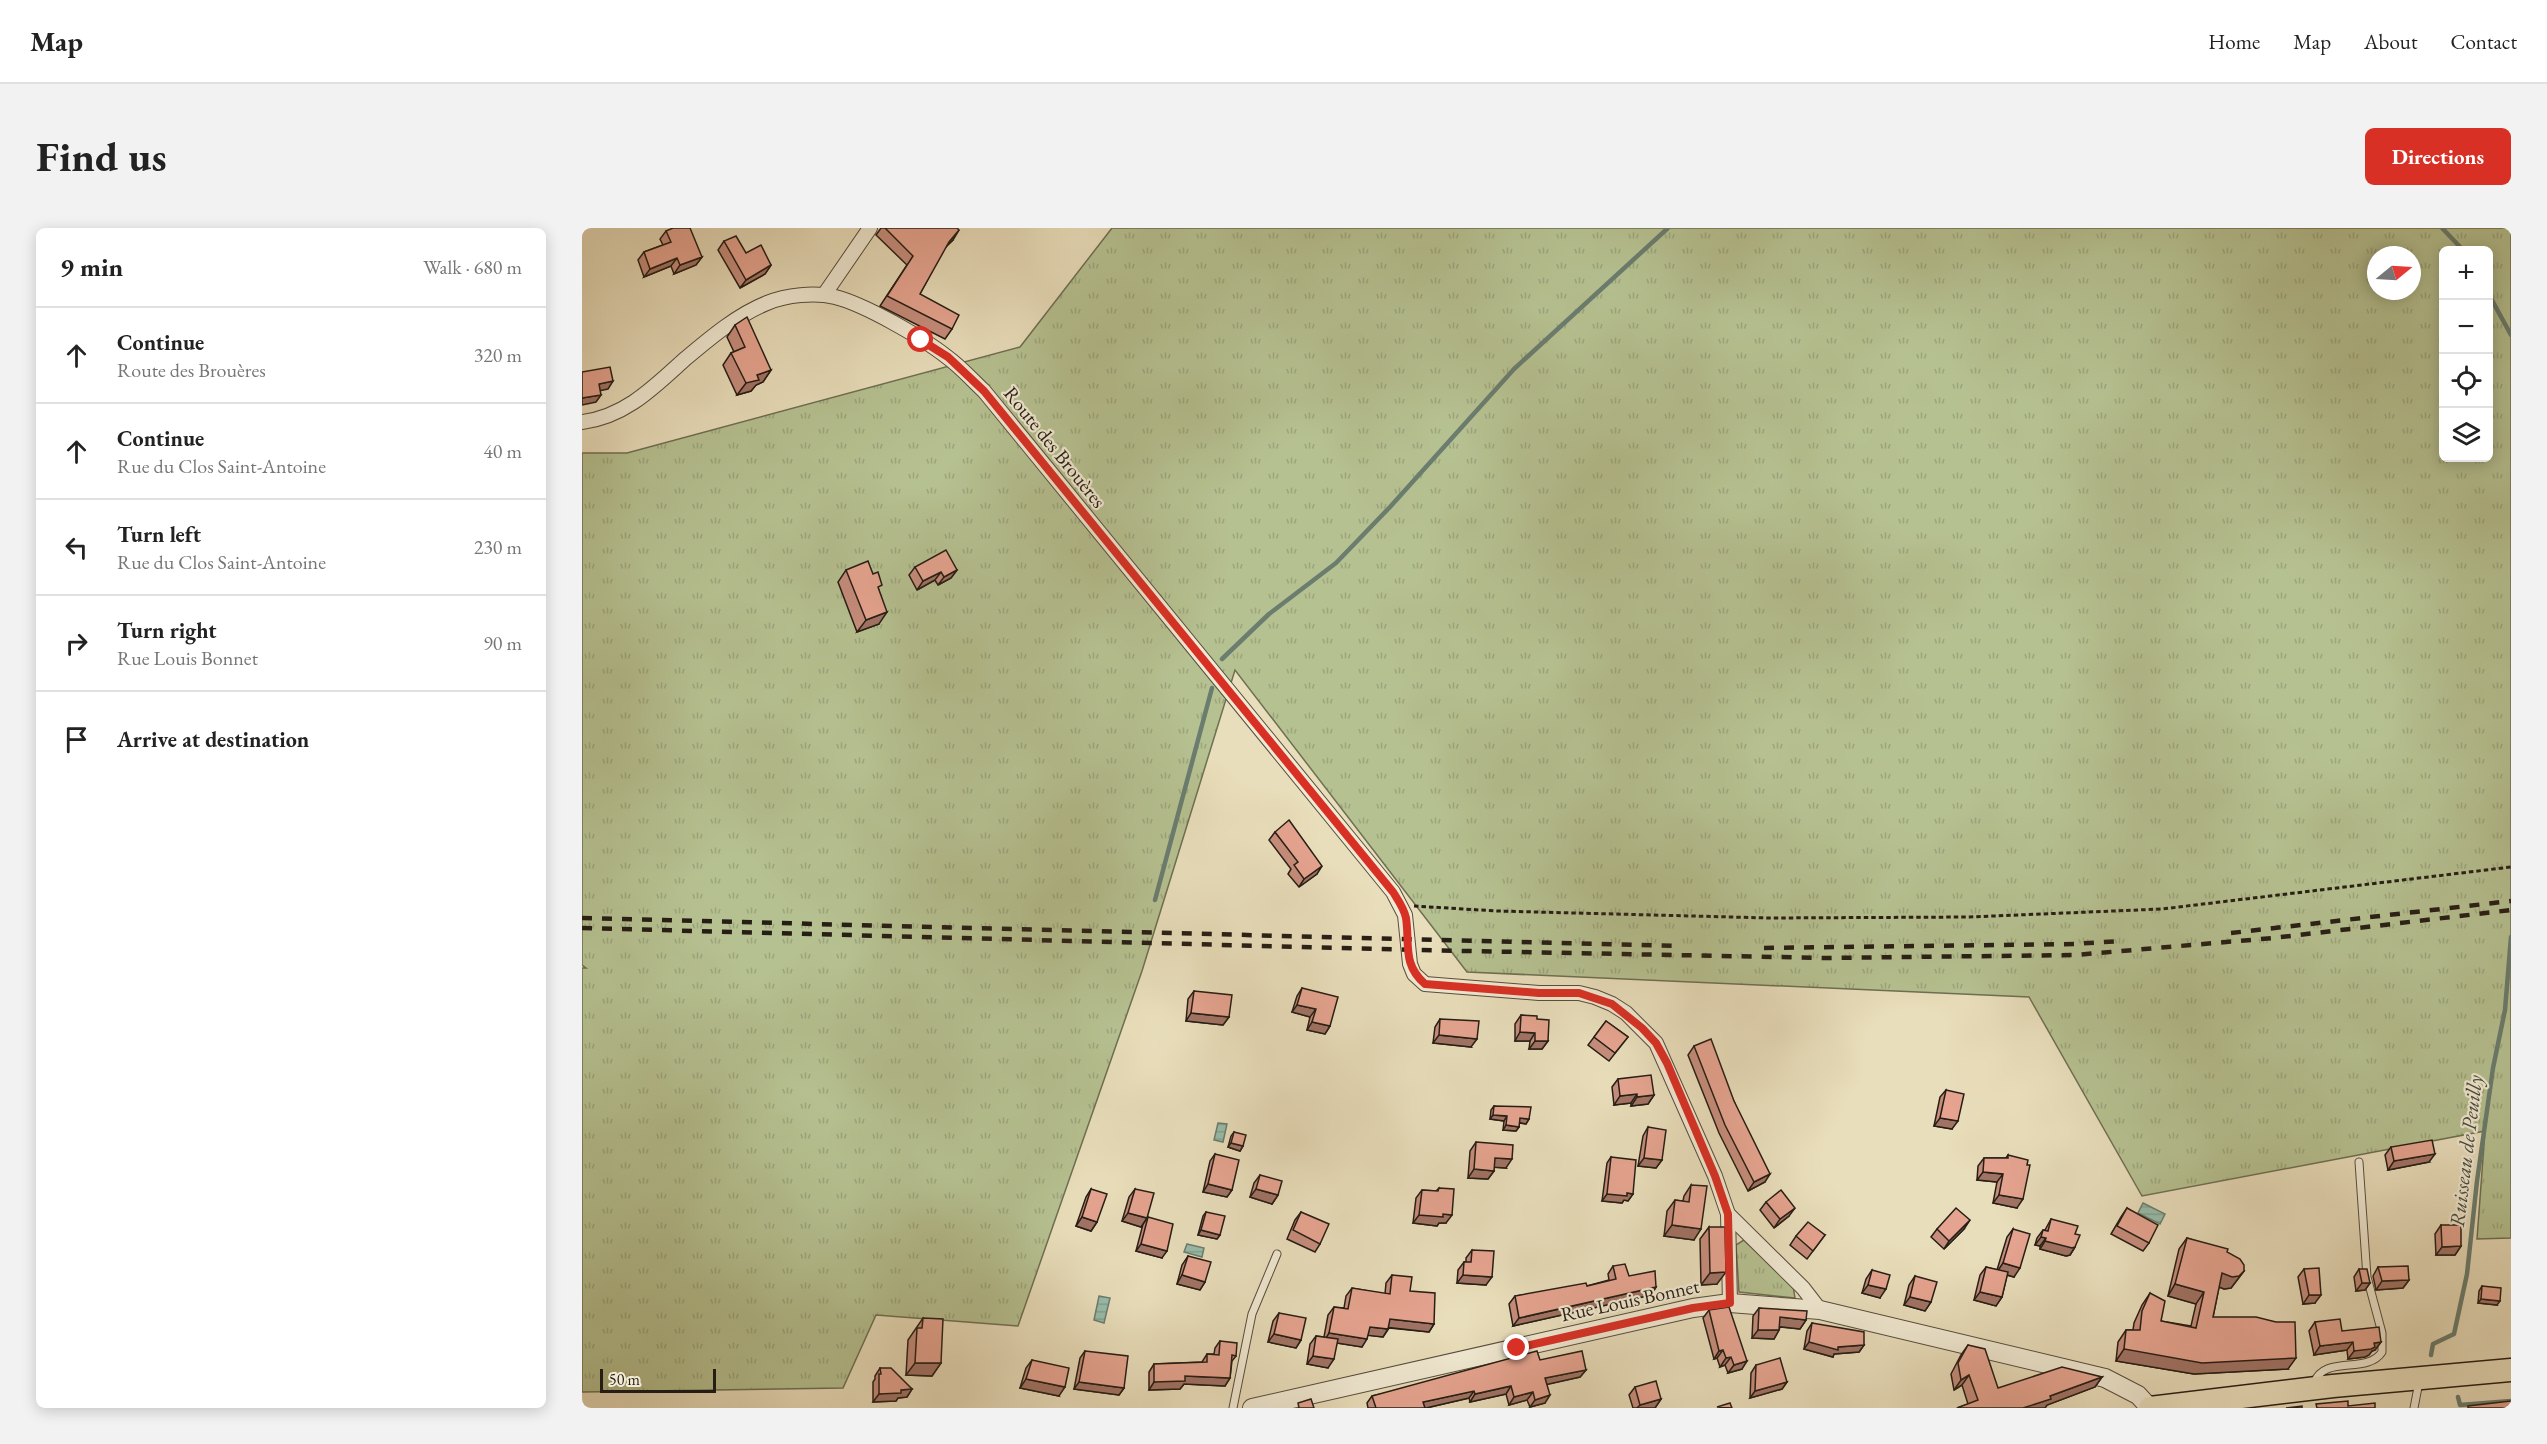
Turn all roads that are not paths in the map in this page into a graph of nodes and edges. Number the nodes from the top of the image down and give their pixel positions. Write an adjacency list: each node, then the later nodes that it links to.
1 (870, 228): 2 (street)
2 (824, 295): 3 (street, Route des Brouères); 5 (street, Route des Brouères)
3 (582, 422)
4 (2359, 1162): 11 (lane)
5 (1728, 1214): 7 (street); 8 (street)
6 (1277, 1254): 14 (lane)
7 (1730, 1303): 8 (street, Rue Louis Bonnet); 15 (street, Rue Louis Bonnet)
8 (1820, 1310): 16 (street, Rue Louis Bonnet)
9 (2511, 1370): 10 (main road)
10 (2419, 1379): 11 (main road); 13 (lane)
11 (2313, 1389): 12 (main road)
12 (2238, 1403): 16 (main road)
13 (2415, 1406)
14 (1233, 1408)
15 (1252, 1408)
16 (2150, 1408)

